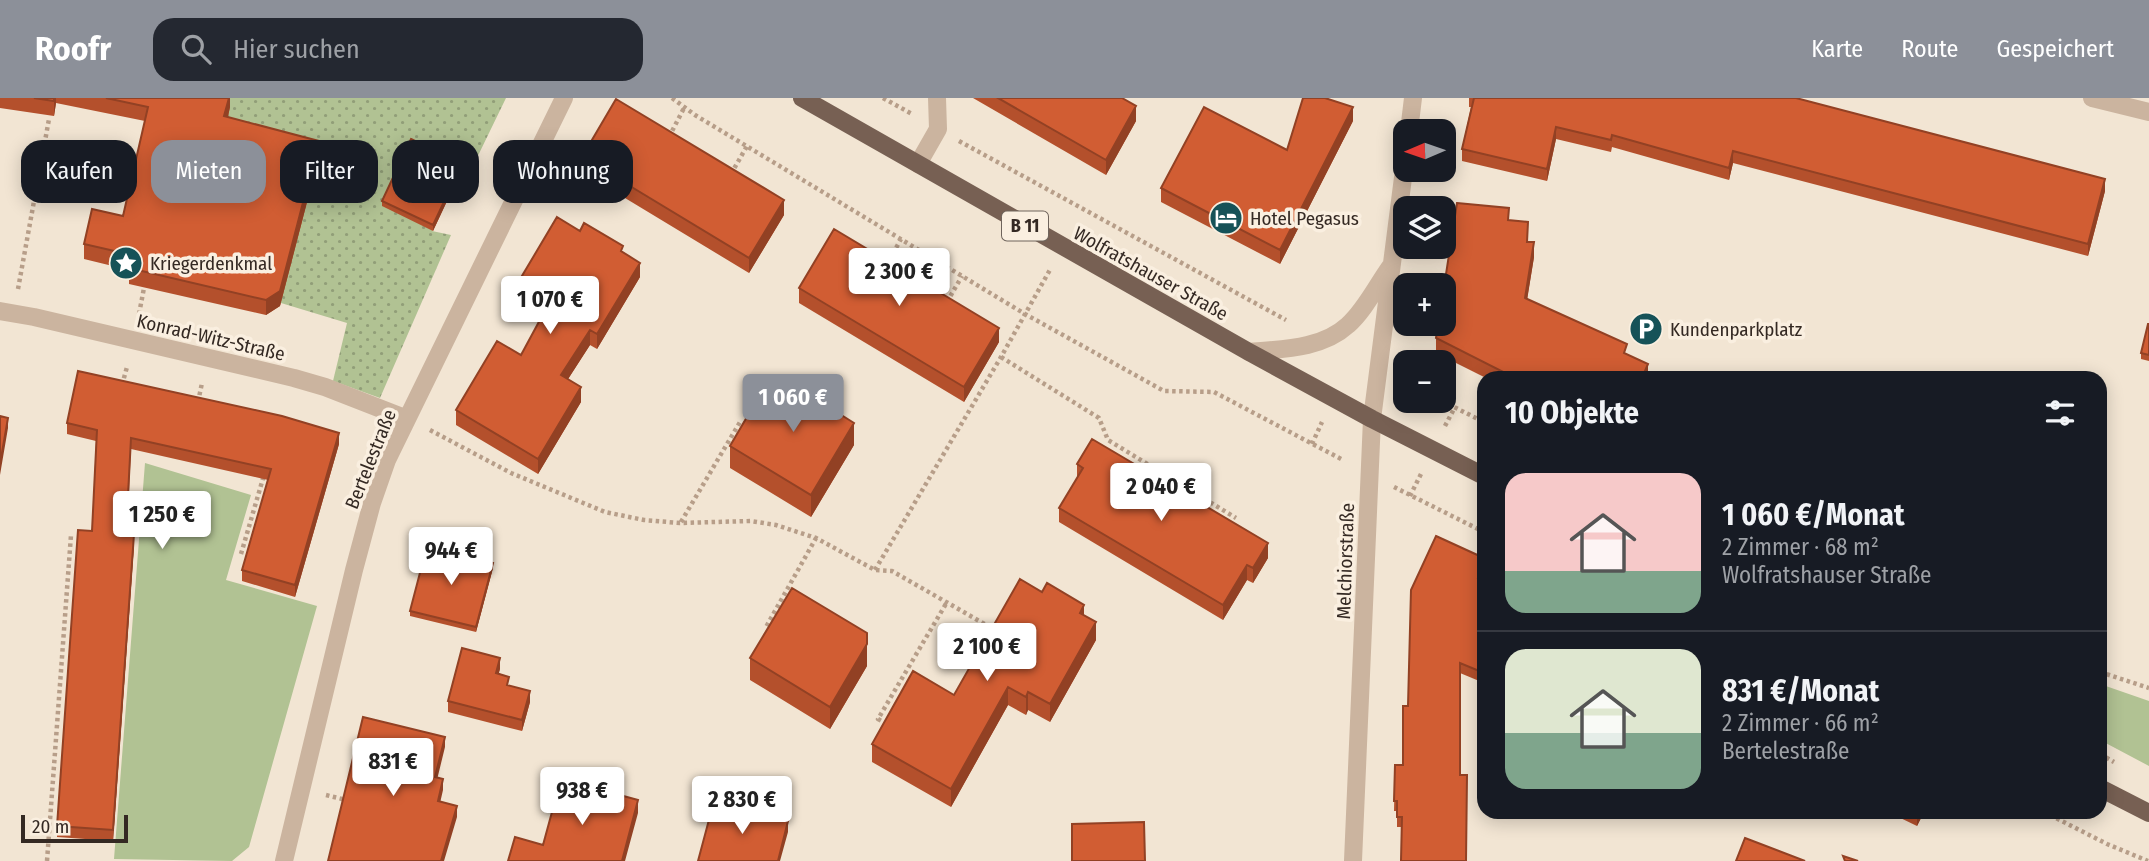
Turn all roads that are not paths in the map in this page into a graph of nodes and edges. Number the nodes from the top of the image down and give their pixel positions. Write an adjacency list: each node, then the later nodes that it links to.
1 (564, 98): 13 (street, Bertelestraße)
2 (802, 98): 8 (main road, Wolfratshauser Straße / B 11)
3 (937, 98): 8 (street)
4 (1413, 98): 7 (street)
5 (2092, 98): 6 (street)
6 (2149, 112)
7 (1410, 119)
8 (918, 163): 12 (main road, Wolfratshauser Straße / B 11)
9 (1402, 182): 10 (street, Melchiorstraße)
10 (1392, 264): 12 (street, Melchiorstraße); 14 (street, Melchiorstraße)
11 (6, 312): 13 (street, Konrad-Witz-Straße)
12 (1249, 352): 14 (main road, Wolfratshauser Straße / B 11)
13 (407, 419): 18 (street, Bertelestraße)
14 (1372, 419): 15 (main road, Wolfratshauser Straße / B 11); 19 (street, Melchiorstraße)
15 (1477, 472)
16 (2107, 792): 17 (main road)
17 (2149, 813)
18 (284, 861)
19 (1353, 861)

